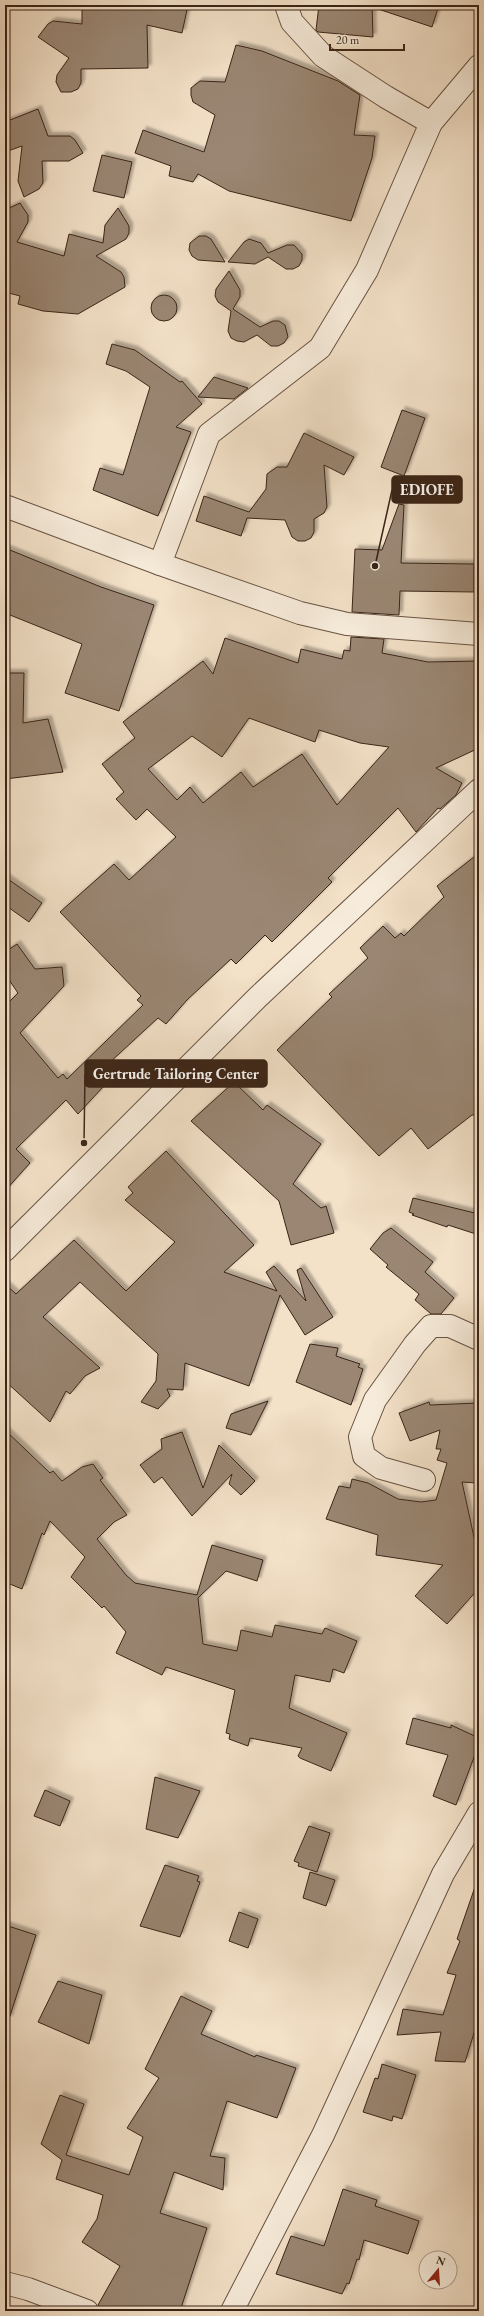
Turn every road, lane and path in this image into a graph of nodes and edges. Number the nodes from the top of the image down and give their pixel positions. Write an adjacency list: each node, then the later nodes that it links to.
1 (286, 5): 3 (street)
2 (479, 66): 3 (street)
3 (431, 123): 5 (street)
4 (5, 506): 5 (street)
5 (160, 564): 6 (street)
6 (479, 634)
7 (479, 790): 8 (street)
8 (5, 1250)
9 (479, 1339): 10 (street)
10 (424, 1480)
11 (479, 1813): 14 (street)
12 (5, 2283): 13 (street)
13 (87, 2311)
14 (232, 2311)

